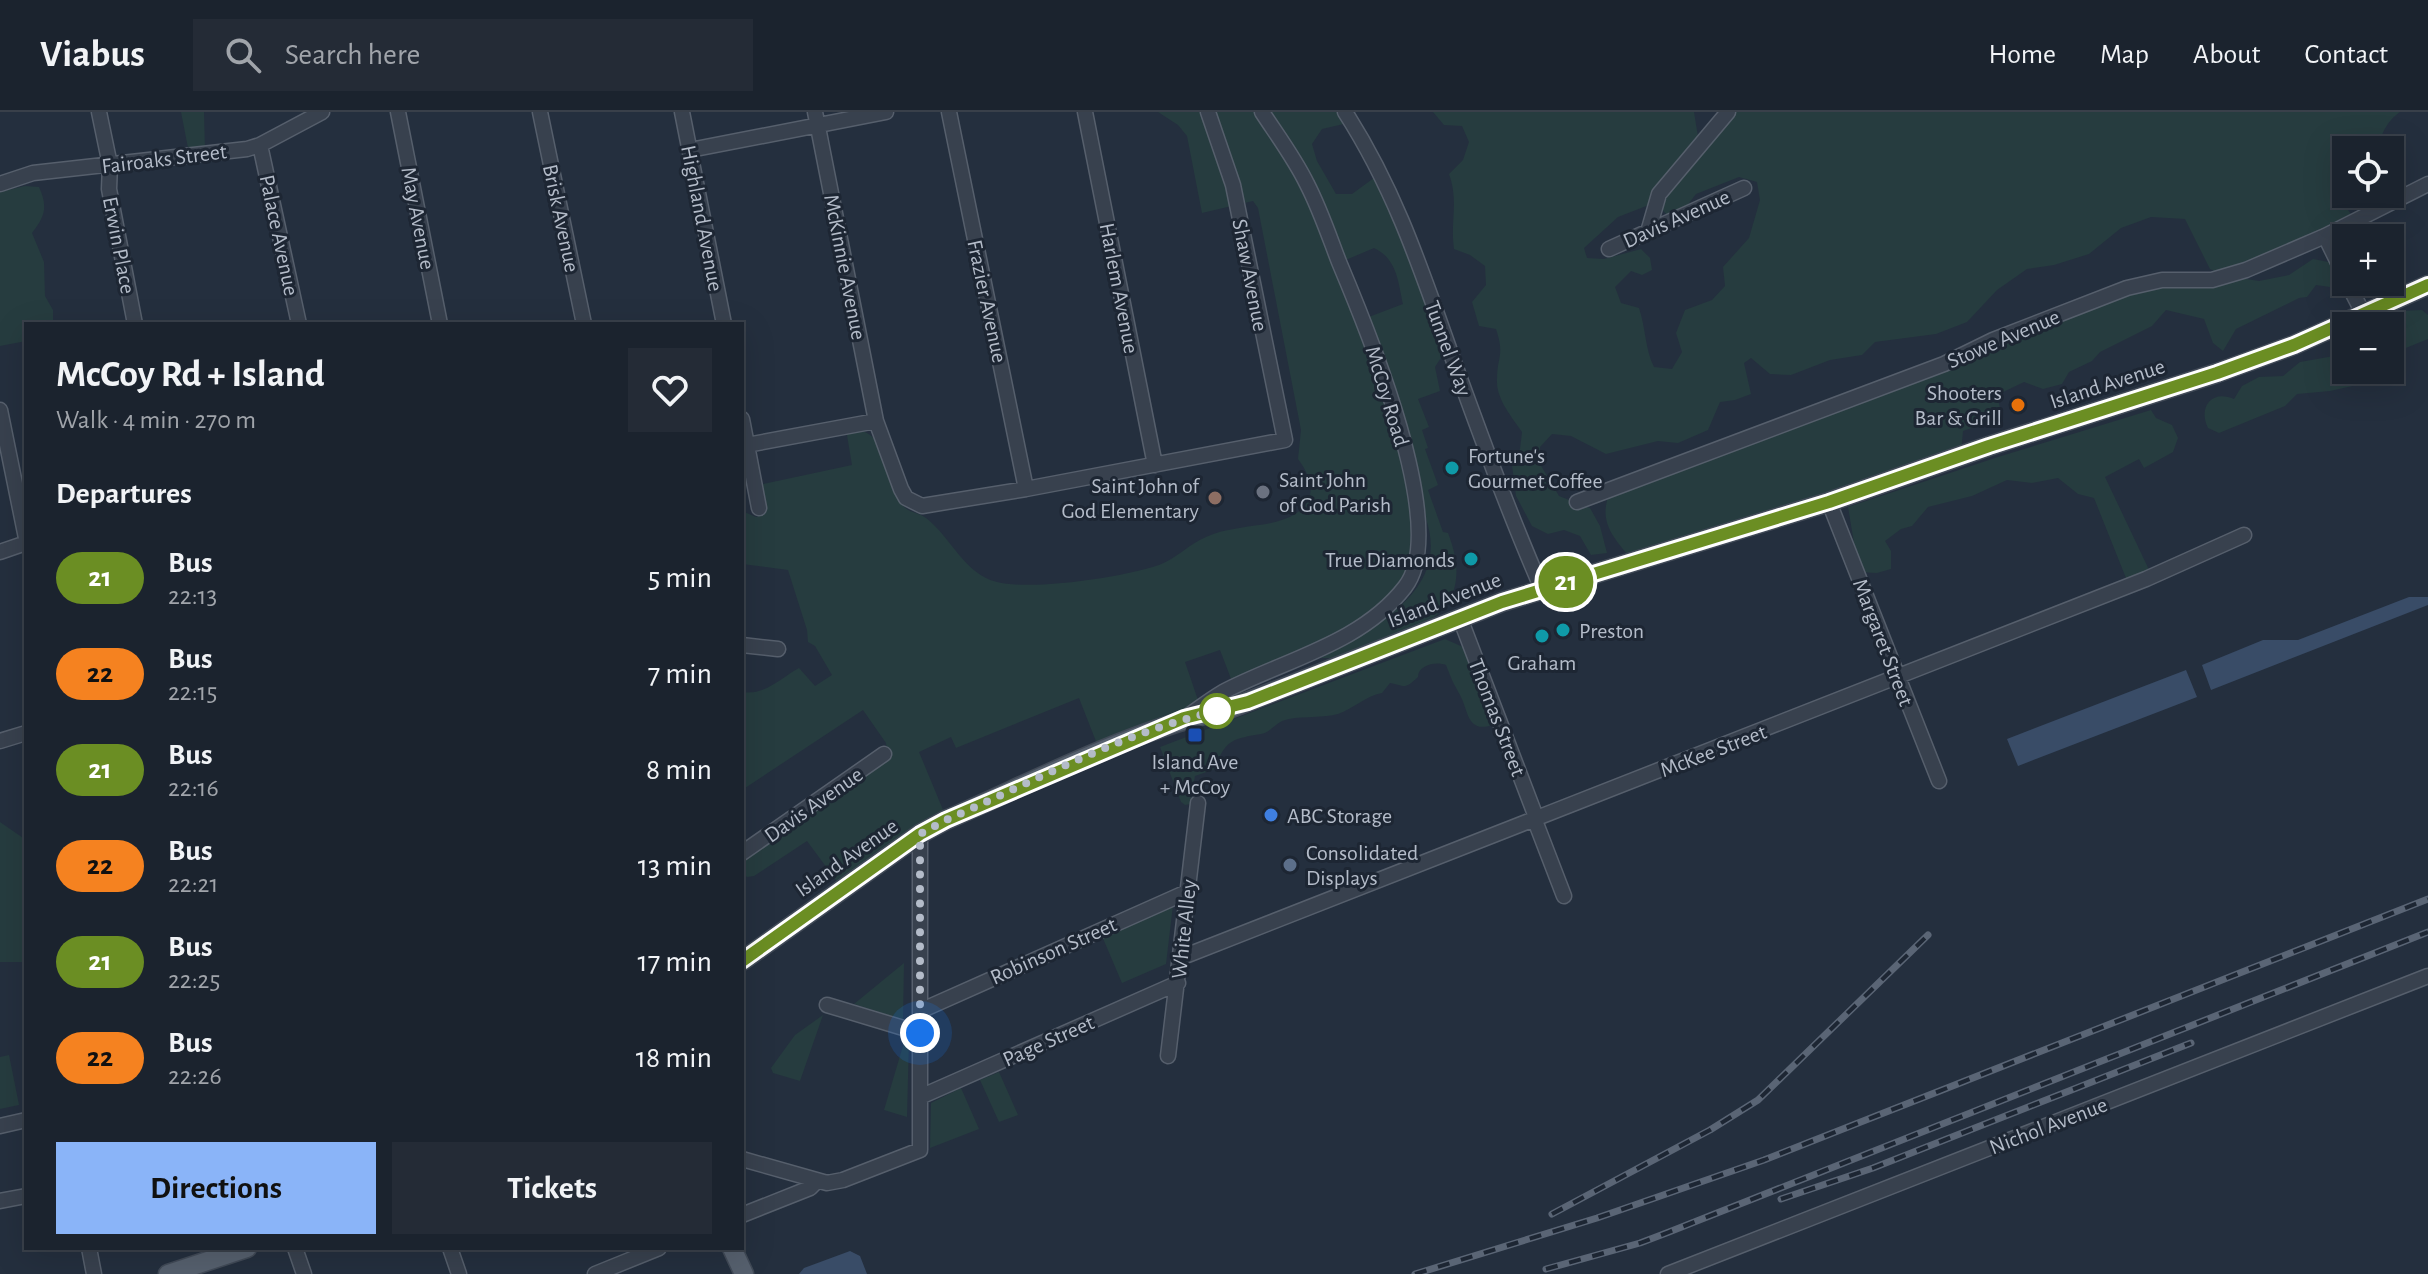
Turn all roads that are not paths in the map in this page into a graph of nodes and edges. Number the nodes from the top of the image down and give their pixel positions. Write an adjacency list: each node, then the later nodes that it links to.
1 (99, 112): 16 (street, Erwin Place)
2 (322, 112): 14 (street, Fairoaks Street)
3 (398, 112): 28 (street, May Avenue)
4 (540, 112): 29 (street, Brisk Avenue)
5 (682, 112): 15 (street, Highland Avenue)
6 (886, 112): 13 (street)
7 (949, 112): 38 (street, Frazier Avenue)
8 (1085, 112): 36 (street, Harlem Avenue)
9 (1208, 112): 36 (street, Shaw Avenue)
10 (1262, 112): 51 (street, McCoy Road)
11 (1345, 112): 46 (street, Tunnel Way)
12 (1728, 112): 20 (street)
13 (817, 119): 15 (street); 33 (street, McKinnie Avenue)
14 (260, 145): 16 (street, Fairoaks Street); 27 (street, Palace Avenue)
15 (690, 150): 30 (street, Highland Avenue)
16 (110, 165): 17 (street, Fairoaks Street); 26 (street, Erwin Place)
17 (0, 184)
18 (2428, 184): 21 (street, Stowe Avenue)
19 (1744, 188): 20 (street, Davis Avenue)
20 (1648, 232): 22 (street, Davis Avenue)
21 (2325, 236): 23 (street); 39 (street, Stowe Avenue)
22 (1609, 249)
23 (2332, 250)
24 (2428, 285): 25 (main road, Island Avenue)
25 (2370, 312)
26 (135, 322)
27 (299, 322)
28 (440, 322)
29 (584, 322)
30 (724, 322)
31 (2332, 329): 40 (main road, Island Avenue)
32 (0, 410): 37 (street)
33 (876, 421): 35 (street); 38 (street, McKinnie Avenue)
34 (744, 429): 35 (street)
35 (747, 445): 41 (street)
36 (1155, 465): 38 (street)
37 (7, 482): 42 (street)
38 (1026, 489)
39 (1577, 502)
40 (1829, 502): 46 (main road, Island Avenue); 50 (street, Margaret Street)
41 (759, 508)
42 (24, 535)
43 (2244, 535): 50 (street, McKee Street)
44 (24, 542): 45 (street)
45 (0, 552)
46 (1542, 589): 47 (main road, Island Avenue)
47 (1460, 618): 51 (main road, Island Avenue); 57 (street, Thomas Street)
48 (744, 645): 49 (street)
49 (778, 649)
50 (1898, 677): 55 (street, Margaret Street); 57 (street, McKee Street)
51 (1184, 718): 58 (main road, Island Avenue)
52 (24, 734): 53 (street)
53 (0, 741)
54 (884, 754): 59 (street, Davis Avenue)
55 (1939, 781)
56 (1198, 803): 60 (street, White Alley)
57 (1535, 818): 61 (street, Thomas Street); 62 (street, McKee Street)
58 (920, 834): 63 (main road, Island Avenue); 67 (street)
59 (744, 852)
60 (1187, 892): 62 (street, White Alley); 67 (street, Robinson Street)
61 (1564, 896)
62 (1180, 958): 65 (street, White Alley)
63 (744, 960)
64 (2428, 976): 90 (street, Nichol Avenue)
65 (1178, 983): 69 (street, White Alley); 70 (street, Page Street)
66 (827, 1005): 68 (street)
67 (920, 1011): 68 (street)
68 (920, 1033): 70 (street)
69 (1168, 1056)
70 (920, 1097): 74 (street)
71 (24, 1120): 72 (street)
72 (0, 1126)
73 (744, 1160): 74 (street)
74 (816, 1182): 77 (street)
75 (24, 1196): 76 (street)
76 (0, 1201)
77 (744, 1214)
78 (89, 1250): 84 (street)
79 (241, 1250): 85 (main road)
80 (296, 1250): 86 (street)
81 (451, 1250): 87 (street)
82 (654, 1250): 88 (street)
83 (733, 1250): 89 (main road)
84 (94, 1274)
85 (168, 1274)
86 (304, 1274)
87 (459, 1274)
88 (595, 1274)
89 (744, 1274)
90 (1668, 1274)

